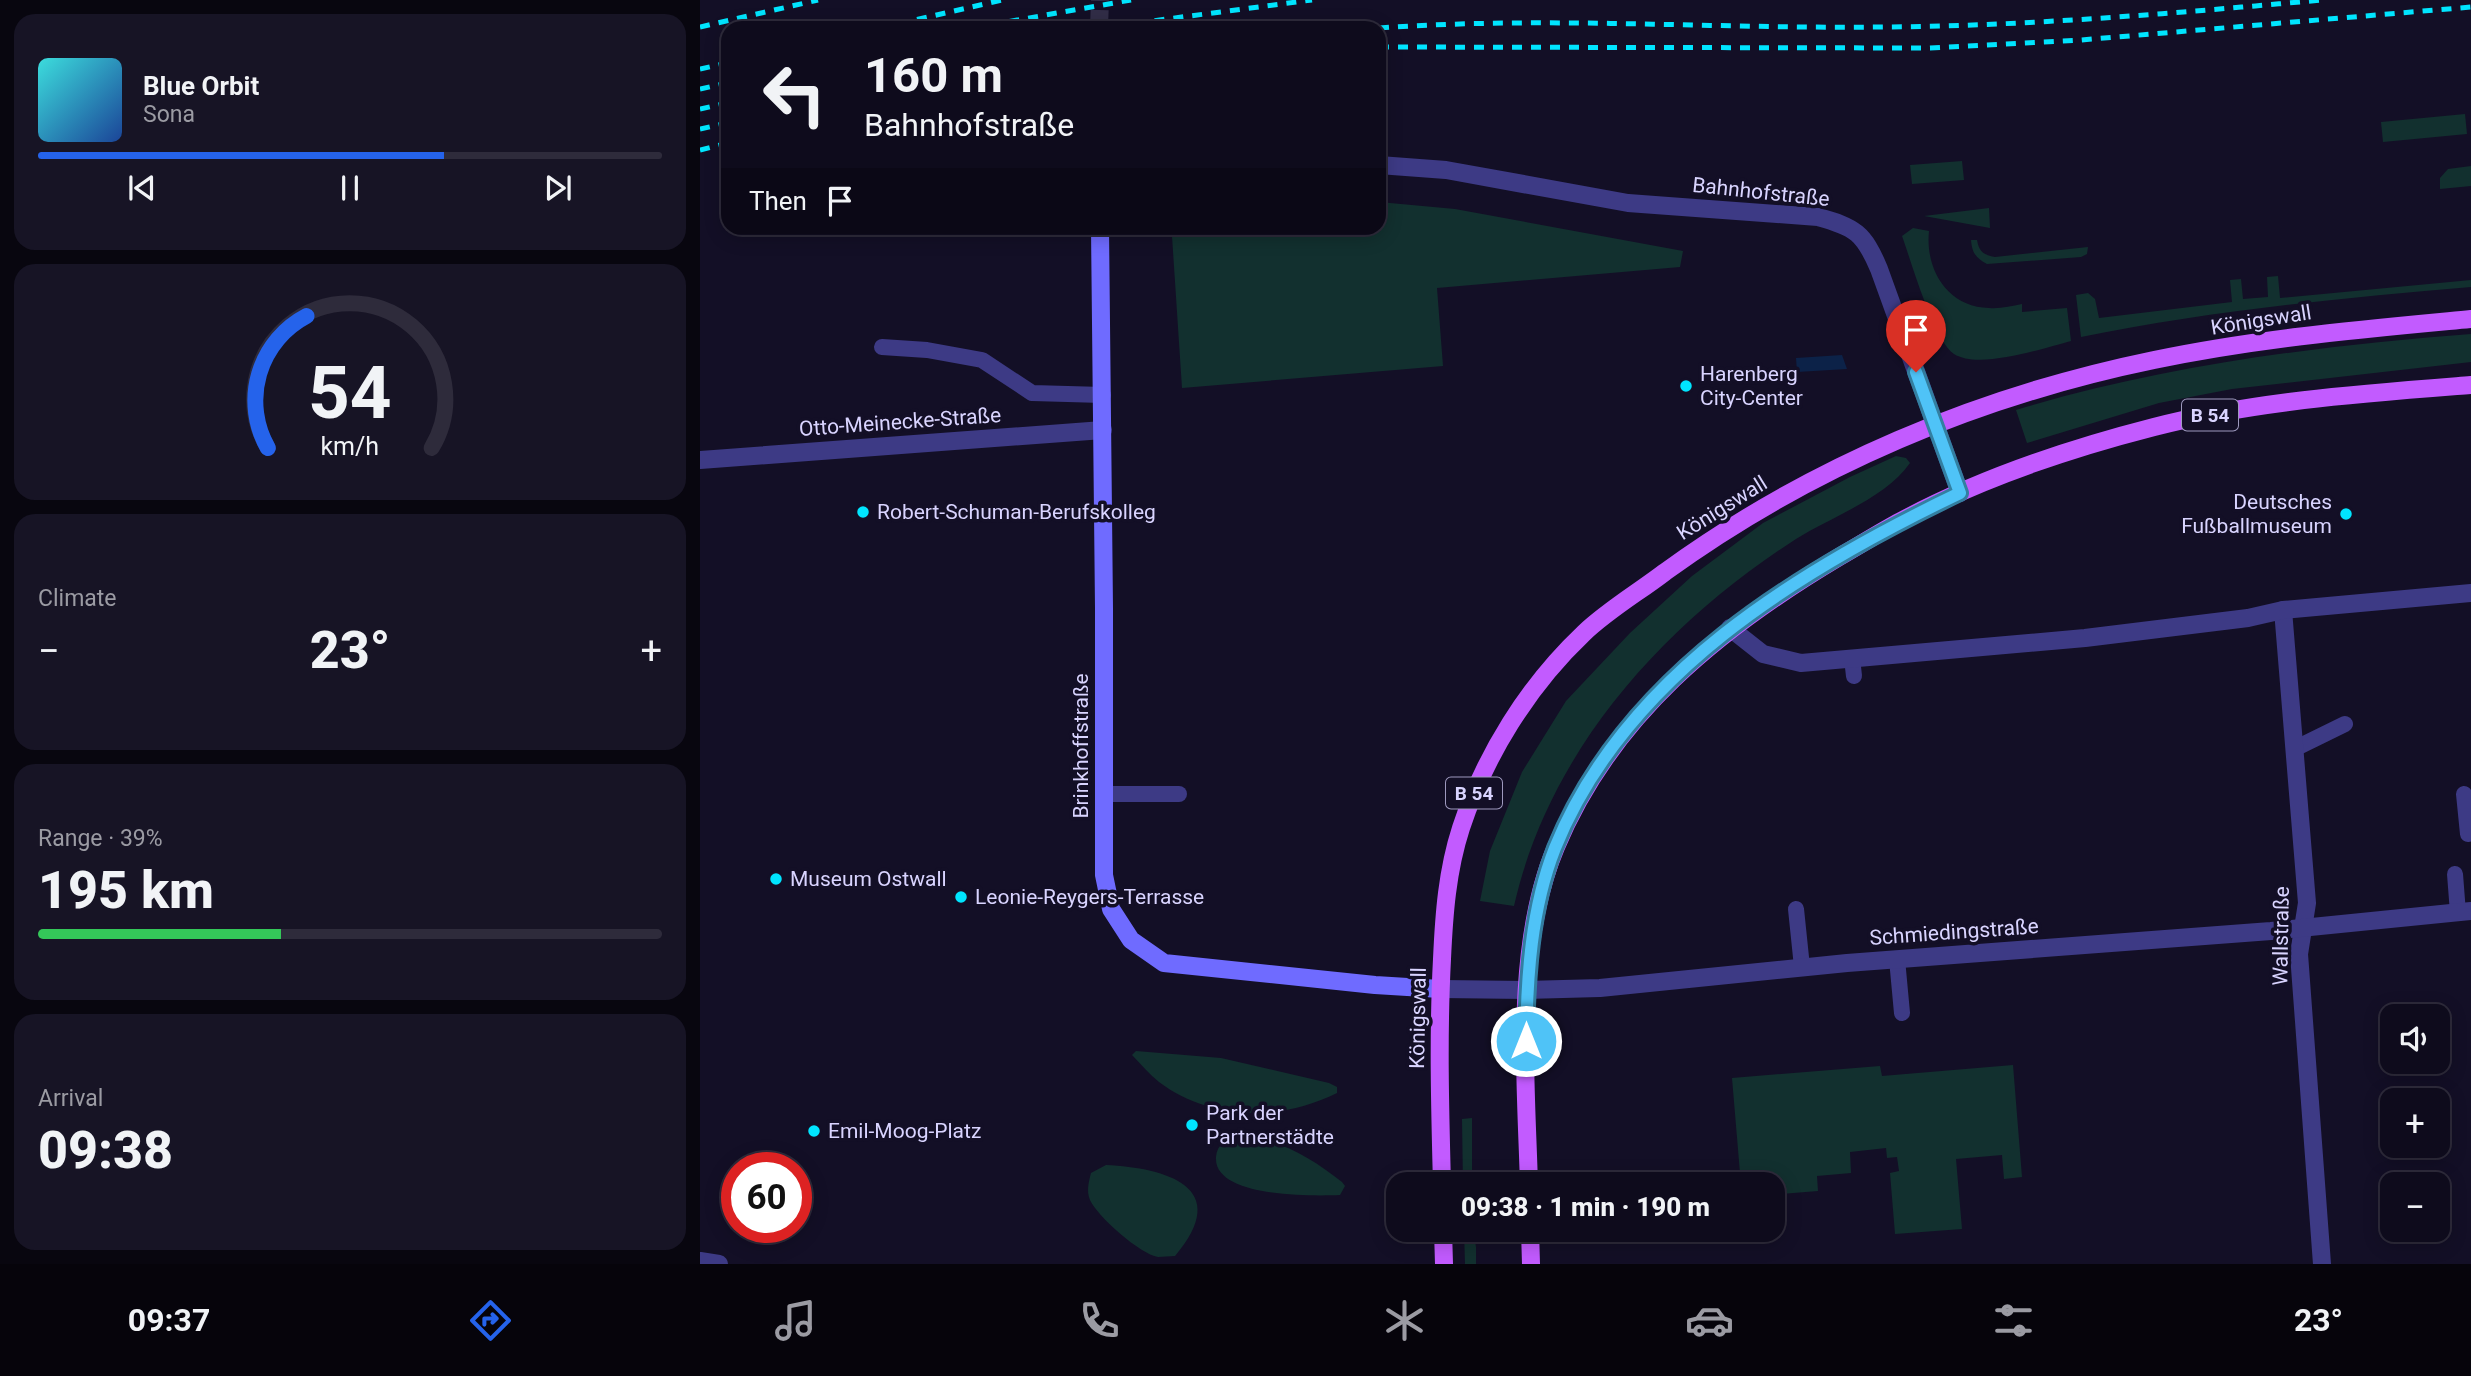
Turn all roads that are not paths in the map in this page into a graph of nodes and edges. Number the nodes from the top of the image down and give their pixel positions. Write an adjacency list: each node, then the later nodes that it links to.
1 (1386, 166): 7 (street, Bahnhofstraße)
2 (1100, 235): 6 (street, Brinkhoffstraße)
3 (2471, 318): 7 (main road, Königswall / B 54)
4 (882, 347): 6 (lane)
5 (2471, 385): 10 (main road, B 54)
6 (1103, 395): 8 (street, Brinkhoffstraße)
7 (1934, 424): 10 (street, Bahnhofstraße); 26 (main road, Königswall / B 54)
8 (1103, 430): 9 (street, Otto-Meinecke-Straße); 16 (street, Brinkhoffstraße)
9 (700, 460)
10 (1960, 493): 13 (main road, B 54)
11 (2471, 593): 12 (street)
12 (2283, 610): 13 (street); 15 (street, Wallstraße)
13 (1730, 628): 27 (main road, B 54)
14 (2345, 724): 15 (lane)
15 (2294, 749): 23 (street, Wallstraße)
16 (1104, 794): 17 (lane); 26 (street, Brinkhoffstraße)
17 (1179, 794)
18 (2464, 794): 19 (lane)
19 (2468, 834)
20 (2455, 874): 22 (lane)
21 (1796, 909): 25 (lane)
22 (2464, 912): 23 (street, Schmiedingstraße)
23 (2304, 927): 24 (street, Schmiedingstraße); 37 (street, Wallstraße)
24 (1897, 959): 25 (street, Schmiedingstraße); 28 (lane)
25 (1802, 967): 27 (street, Schmiedingstraße)
26 (1440, 989): 27 (street, Schmiedingstraße); 29 (main road, Königswall / B 54)
27 (1526, 990): 30 (main road, B 54)
28 (1902, 1013)
29 (1442, 1172)
30 (1529, 1172)
31 (1443, 1242): 35 (main road)
32 (1530, 1242): 36 (main road)
33 (700, 1261): 34 (street)
34 (719, 1264)
35 (1444, 1264)
36 (1531, 1264)
37 (2322, 1264)

